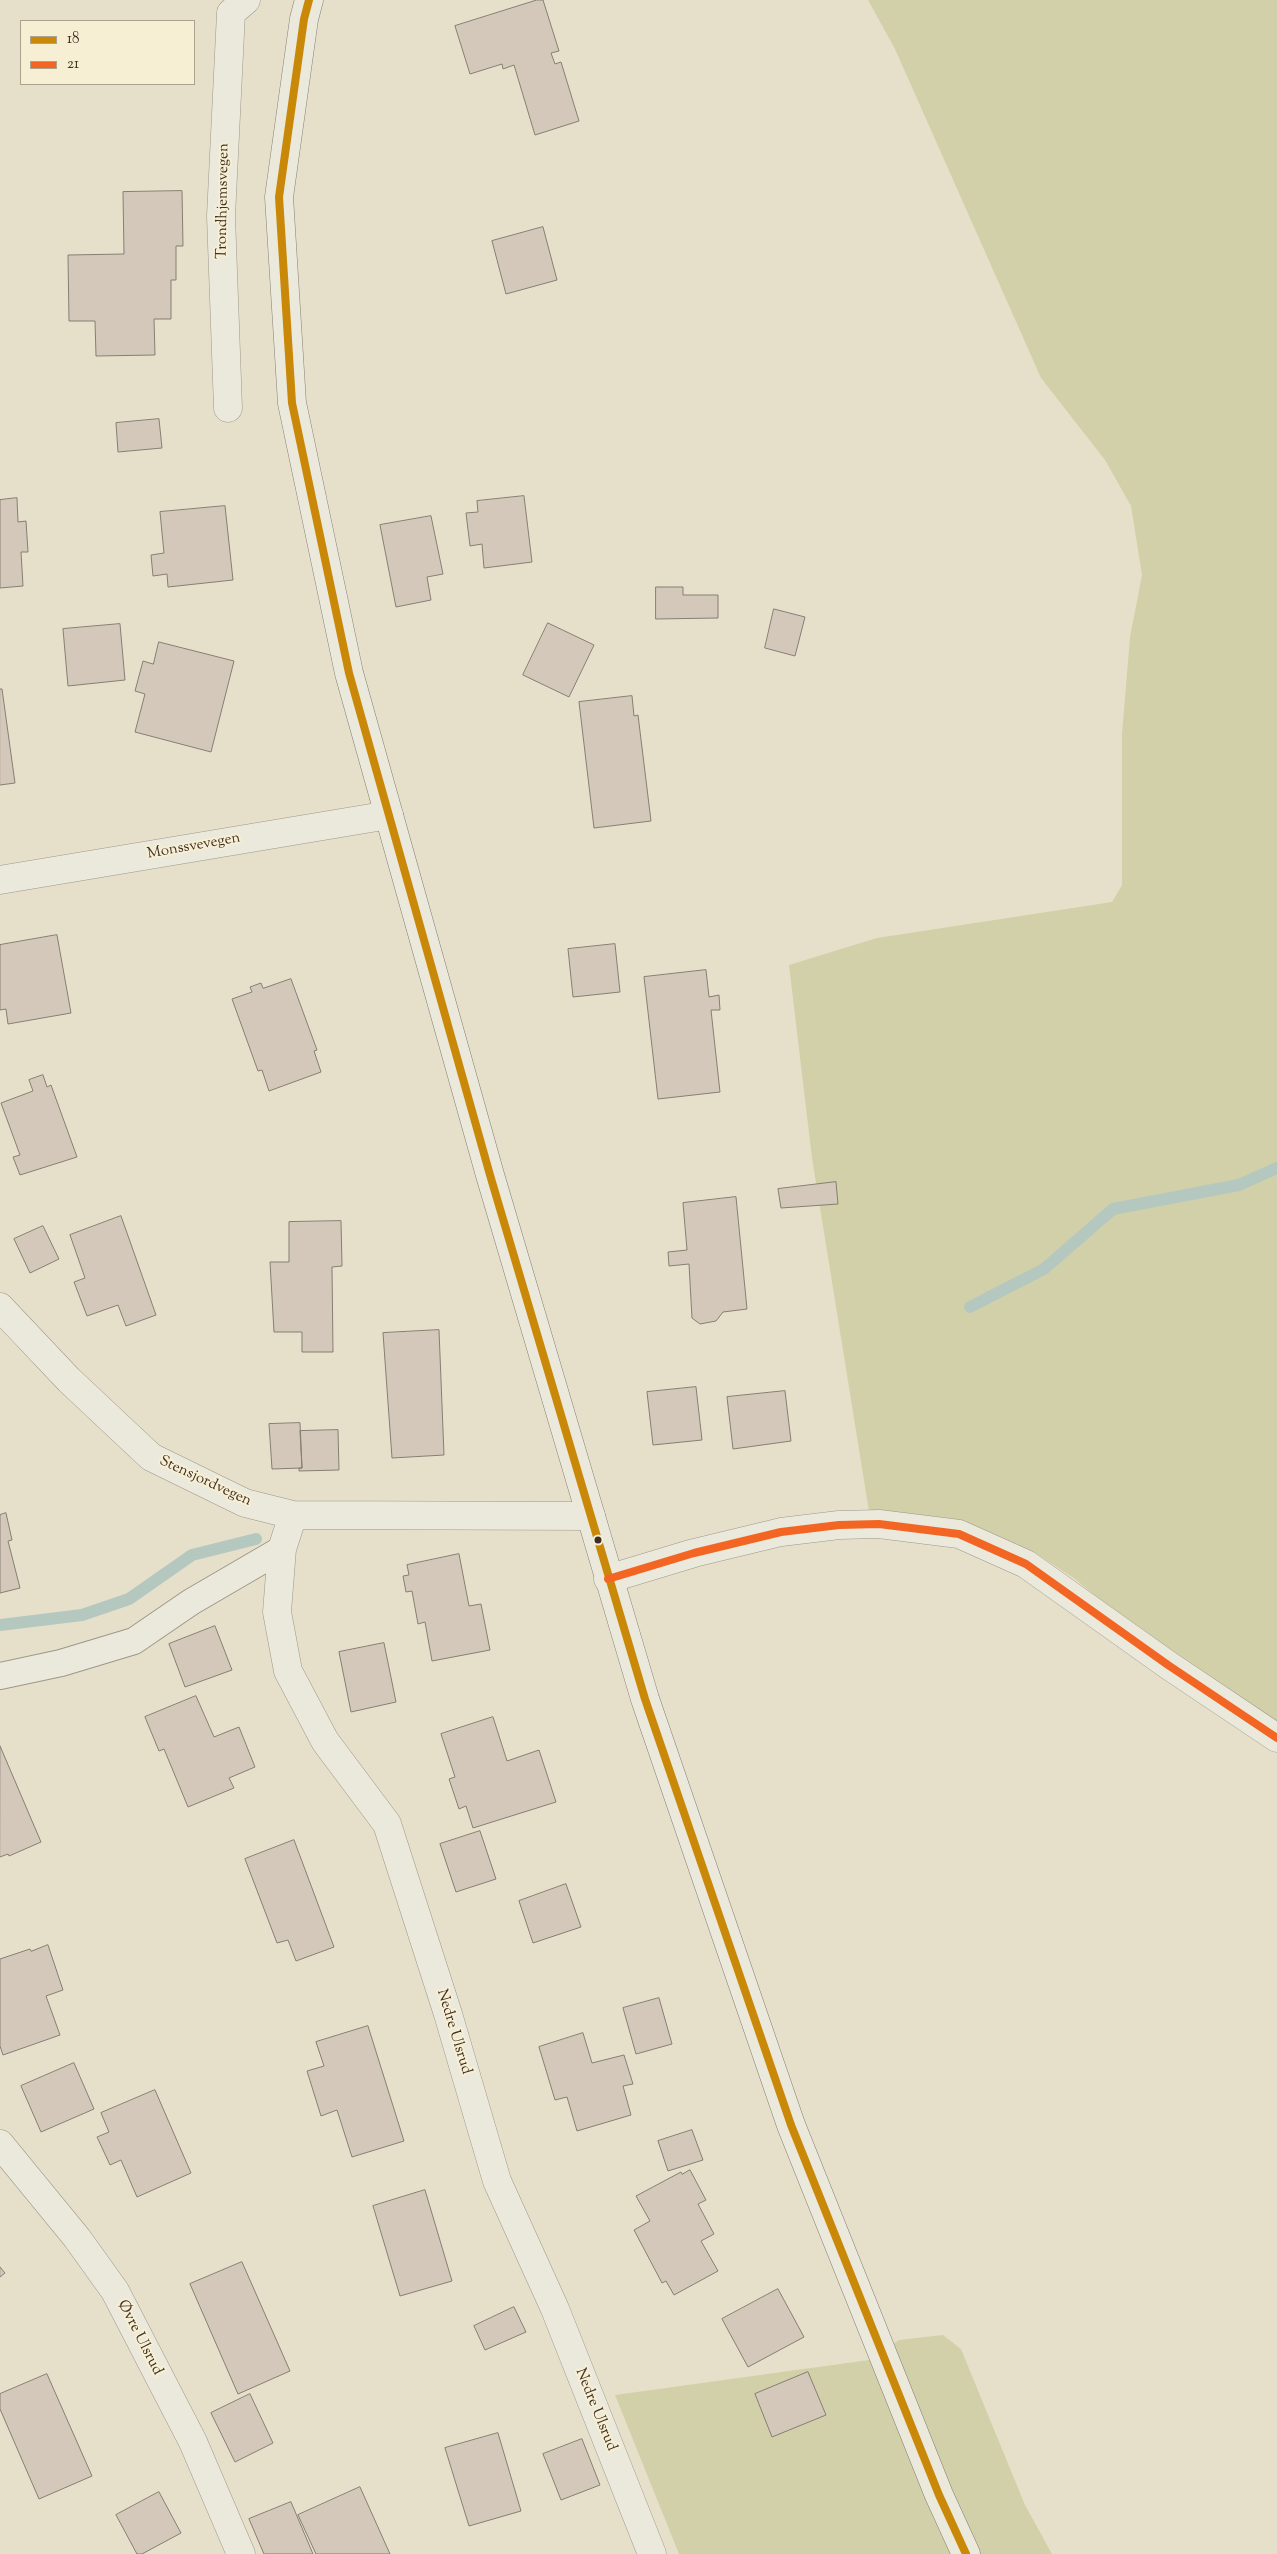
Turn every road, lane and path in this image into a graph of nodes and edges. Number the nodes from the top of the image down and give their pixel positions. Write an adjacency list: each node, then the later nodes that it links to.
1 (246, 0): 3 (street, Trondhjemsvegen)
2 (309, 0): 4 (street)
3 (228, 408)
4 (389, 815): 5 (street, Monssvevegen); 8 (street)
5 (0, 880)
6 (0, 1307): 7 (street, Stensjordvegen)
7 (293, 1515): 8 (street, Stensjordvegen); 9 (street, Nedre Ulsrud)
8 (591, 1516): 10 (street)
9 (282, 1549): 11 (lane); 15 (street, Nedre Ulsrud)
10 (608, 1579): 12 (street); 16 (street)
11 (0, 1676)
12 (1277, 1738)
13 (0, 2144): 14 (street, Øvre Ulsrud)
14 (241, 2554)
15 (652, 2554)
16 (966, 2554)

